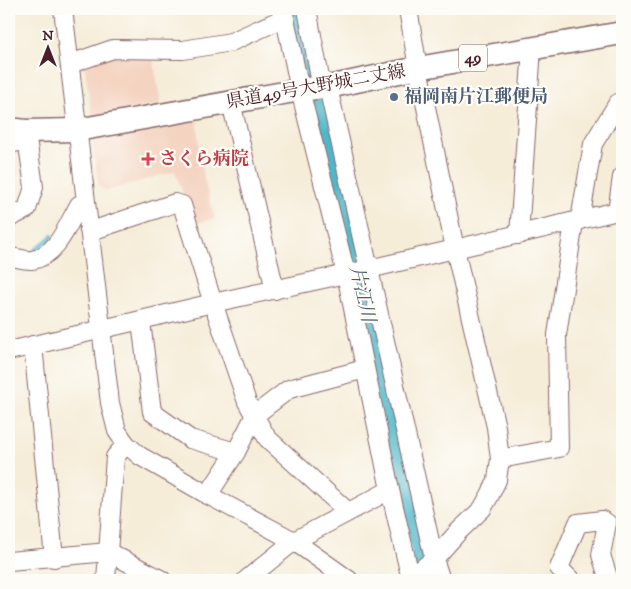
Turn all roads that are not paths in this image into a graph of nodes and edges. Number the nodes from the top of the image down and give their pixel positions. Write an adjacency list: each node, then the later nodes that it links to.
1 (63, 9): 7 (street)
2 (307, 9): 9 (street)
3 (408, 9): 8 (street)
4 (283, 13): 7 (street); 9 (street)
5 (622, 33): 6 (main road, 県道49号大野城二丈線 / 49)
6 (532, 48): 8 (main road, 県道49号大野城二丈線 / 49); 20 (street)
7 (70, 64): 12 (street)
8 (418, 68): 9 (main road, 県道49号大野城二丈線 / 49); 21 (street)
9 (314, 88): 10 (main road, 県道49号大野城二丈線 / 49); 23 (street); 23 (street)
10 (231, 102): 12 (main road, 県道49号大野城二丈線 / 49); 24 (street)
11 (622, 105): 18 (street)
12 (77, 130): 13 (main road, 県道49号大野城二丈線 / 49); 15 (street)
13 (14, 135): 17 (street)
14 (622, 177): 16 (street)
15 (86, 204): 19 (street); 22 (street)
16 (620, 211): 18 (street)
17 (9, 218)
18 (577, 221): 20 (street); 34 (street)
19 (89, 230): 25 (street); 27 (street)
20 (519, 235): 21 (street)
21 (455, 249): 23 (street); 34 (street)
22 (9, 257)
23 (358, 271): 24 (street); 30 (street); 41 (street)
24 (275, 290): 25 (street)
25 (213, 303): 26 (street); 31 (street)
26 (141, 320): 27 (street); 33 (street)
27 (101, 330): 28 (street); 32 (street)
28 (33, 345): 29 (street); 40 (street)
29 (9, 351)
30 (364, 369): 31 (street); 35 (street)
31 (255, 415): 33 (street); 37 (street)
32 (126, 444): 36 (street); 39 (street)
33 (236, 452): 36 (street)
34 (500, 459): 41 (street)
35 (390, 490): 37 (street); 43 (street)
36 (208, 495): 38 (street)
37 (348, 512): 38 (street)
38 (294, 541): 46 (street); 47 (street)
39 (108, 552): 40 (street); 44 (street); 45 (street)
40 (54, 558): 42 (street)
41 (434, 559): 43 (street); 48 (street)
42 (9, 561)
43 (410, 578)
44 (106, 580)
45 (162, 580)
46 (246, 580)
47 (349, 580)
48 (441, 580)
49 (571, 580): 50 (street)
50 (609, 580)

